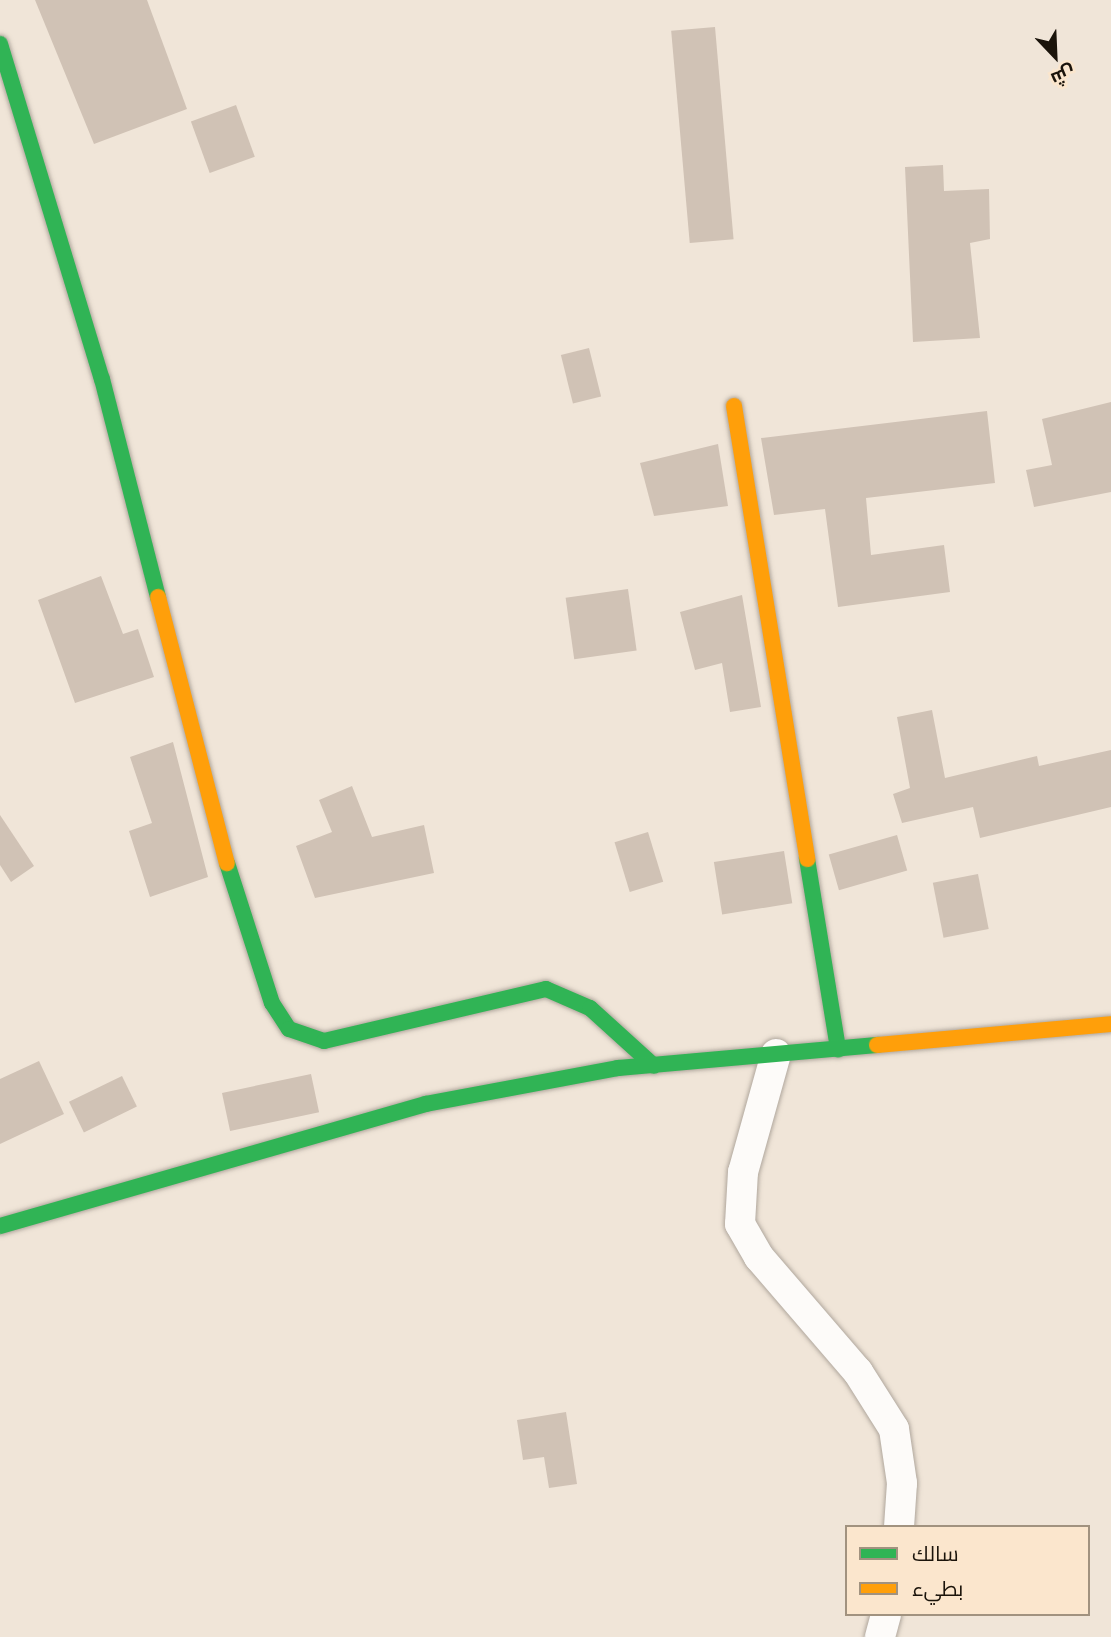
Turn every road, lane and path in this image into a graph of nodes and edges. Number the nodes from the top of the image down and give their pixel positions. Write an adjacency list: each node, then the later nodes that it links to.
1 (0, 44): 6 (street)
2 (734, 407): 4 (street)
3 (1111, 1024): 4 (street)
4 (838, 1049): 5 (street)
5 (776, 1055): 6 (street); 8 (street)
6 (653, 1066): 7 (street)
7 (0, 1226)
8 (899, 1525)
9 (885, 1616): 10 (street)
10 (880, 1637)

